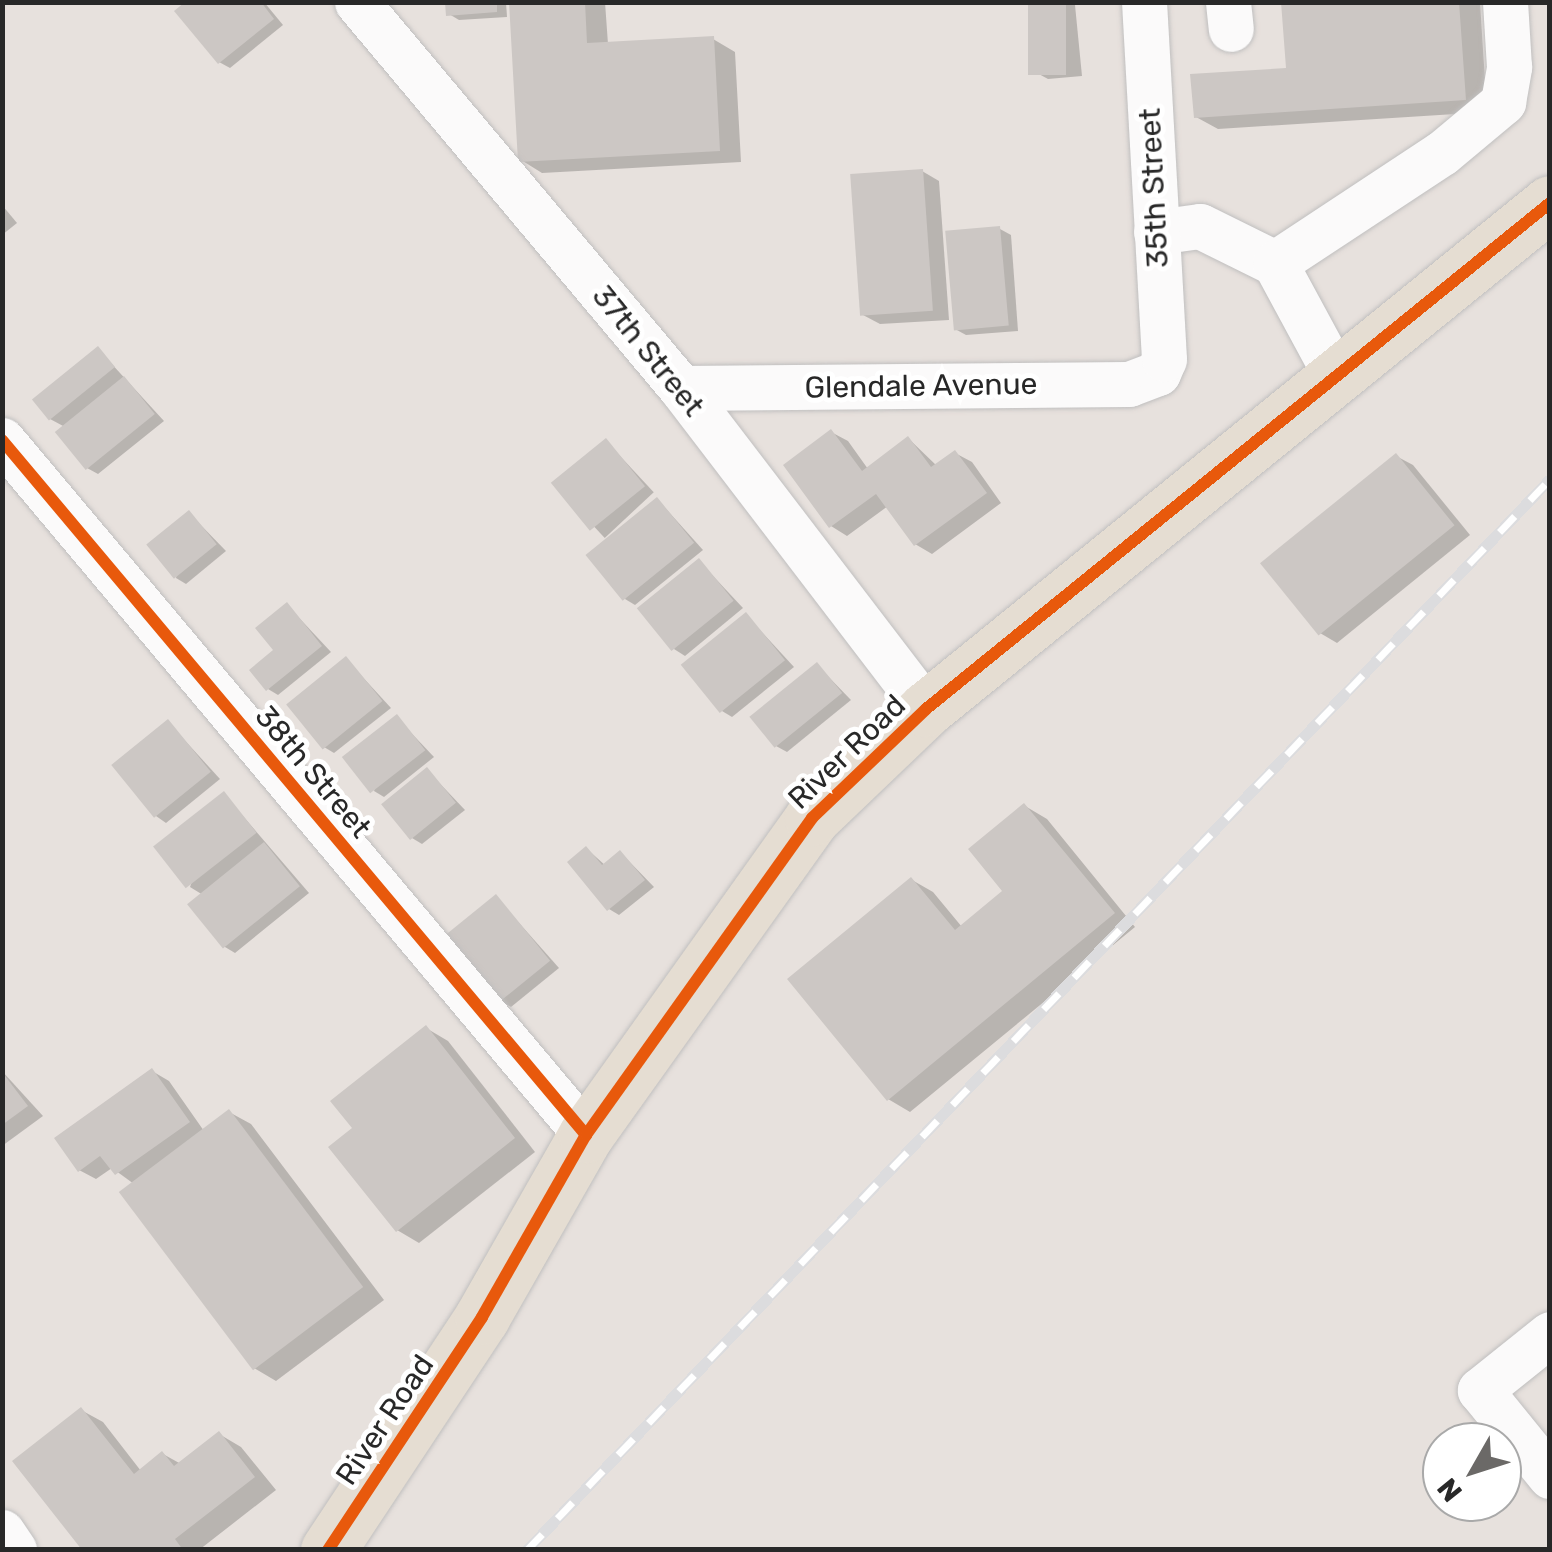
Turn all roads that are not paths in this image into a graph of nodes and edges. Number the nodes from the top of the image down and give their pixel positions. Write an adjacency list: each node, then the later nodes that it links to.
1 (356, 2): 9 (street, 37th Street)
2 (1144, 2): 5 (street, 35th Street)
3 (1505, 2): 6 (street)
4 (1550, 203): 8 (main road, River Road)
5 (1156, 232): 6 (street); 7 (street, 35th Street)
6 (1275, 263): 8 (street)
7 (1158, 373): 9 (street, Glendale Avenue)
8 (1336, 376): 11 (main road, River Road)
9 (680, 388): 11 (street, 37th Street)
10 (2, 440): 12 (street, 38th Street)
11 (926, 709): 12 (main road, River Road)
12 (586, 1135): 17 (main road, River Road)
13 (1550, 1334): 14 (street)
14 (1550, 1476)
15 (2, 1532): 16 (street)
16 (14, 1550)
17 (328, 1550)

